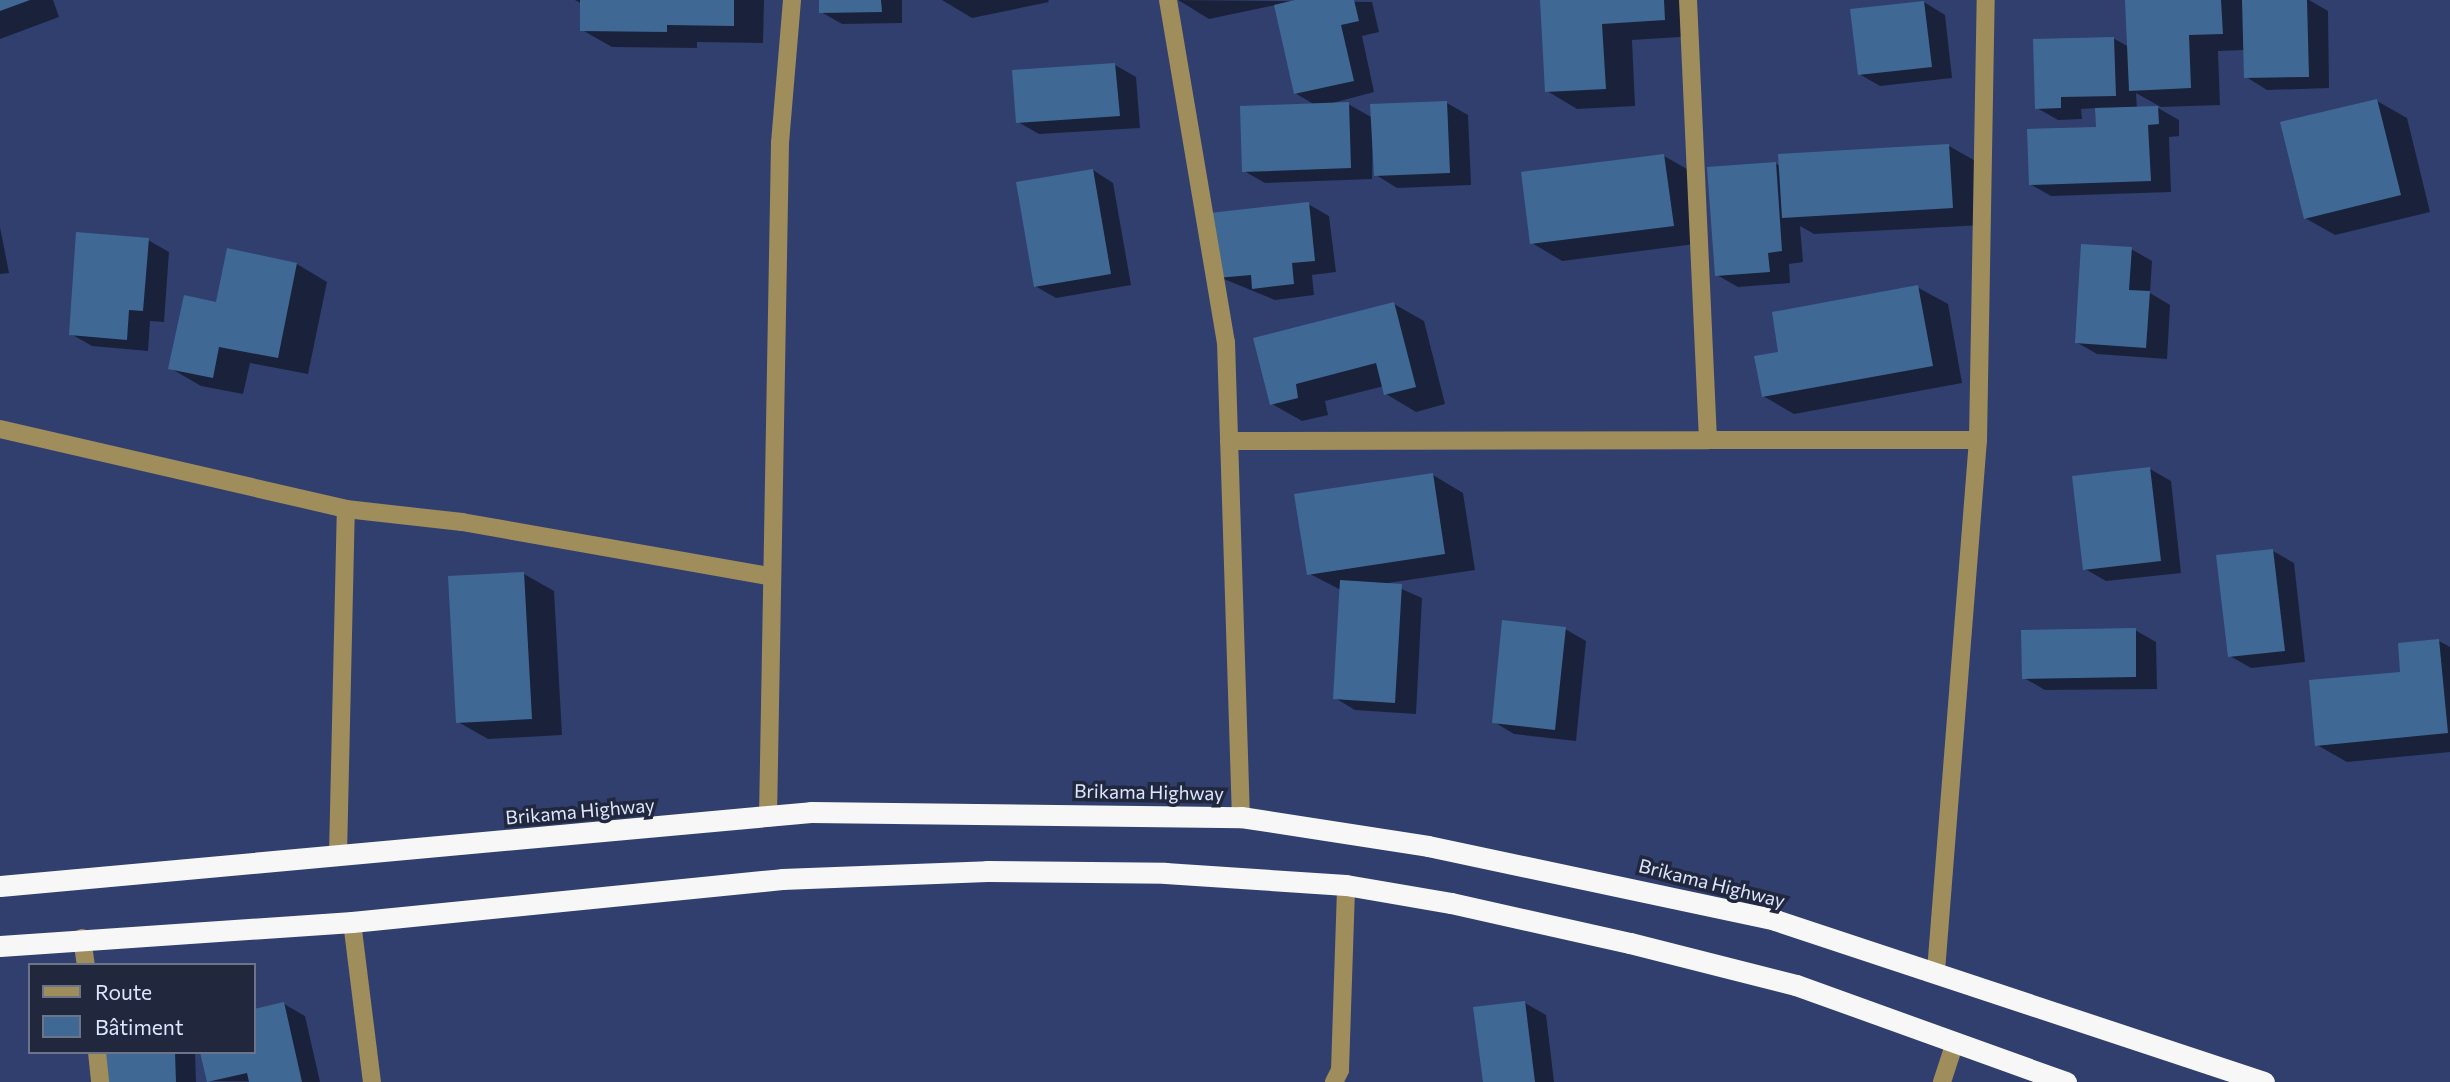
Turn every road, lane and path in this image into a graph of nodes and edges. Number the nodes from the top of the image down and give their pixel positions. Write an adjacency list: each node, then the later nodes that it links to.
1 (792, 0): 10 (street)
2 (1168, 0): 8 (street)
3 (1688, 0): 6 (street)
4 (1986, 0): 7 (street)
5 (0, 429): 9 (street)
6 (1708, 440): 7 (street); 8 (street)
7 (1978, 440): 20 (street)
8 (1229, 441): 11 (street)
9 (346, 509): 10 (street); 13 (street)
10 (769, 576): 12 (street)
11 (1241, 817): 12 (highway, Brikama Highway); 20 (highway, Brikama Highway)
12 (768, 818): 13 (highway, Brikama Highway)
13 (338, 855): 15 (highway, Brikama Highway)
14 (1346, 885): 16 (highway); 21 (highway); 25 (street)
15 (0, 886)
16 (352, 922): 17 (highway); 24 (street)
17 (82, 938): 18 (highway); 19 (street)
18 (0, 946)
19 (86, 963)
20 (1936, 971): 28 (highway, Brikama Highway)
21 (1954, 1045): 26 (street); 27 (highway)
22 (97, 1054): 23 (street)
23 (100, 1082)
24 (372, 1082)
25 (1334, 1082)
26 (1942, 1082)
27 (2066, 1082)
28 (2264, 1082)

